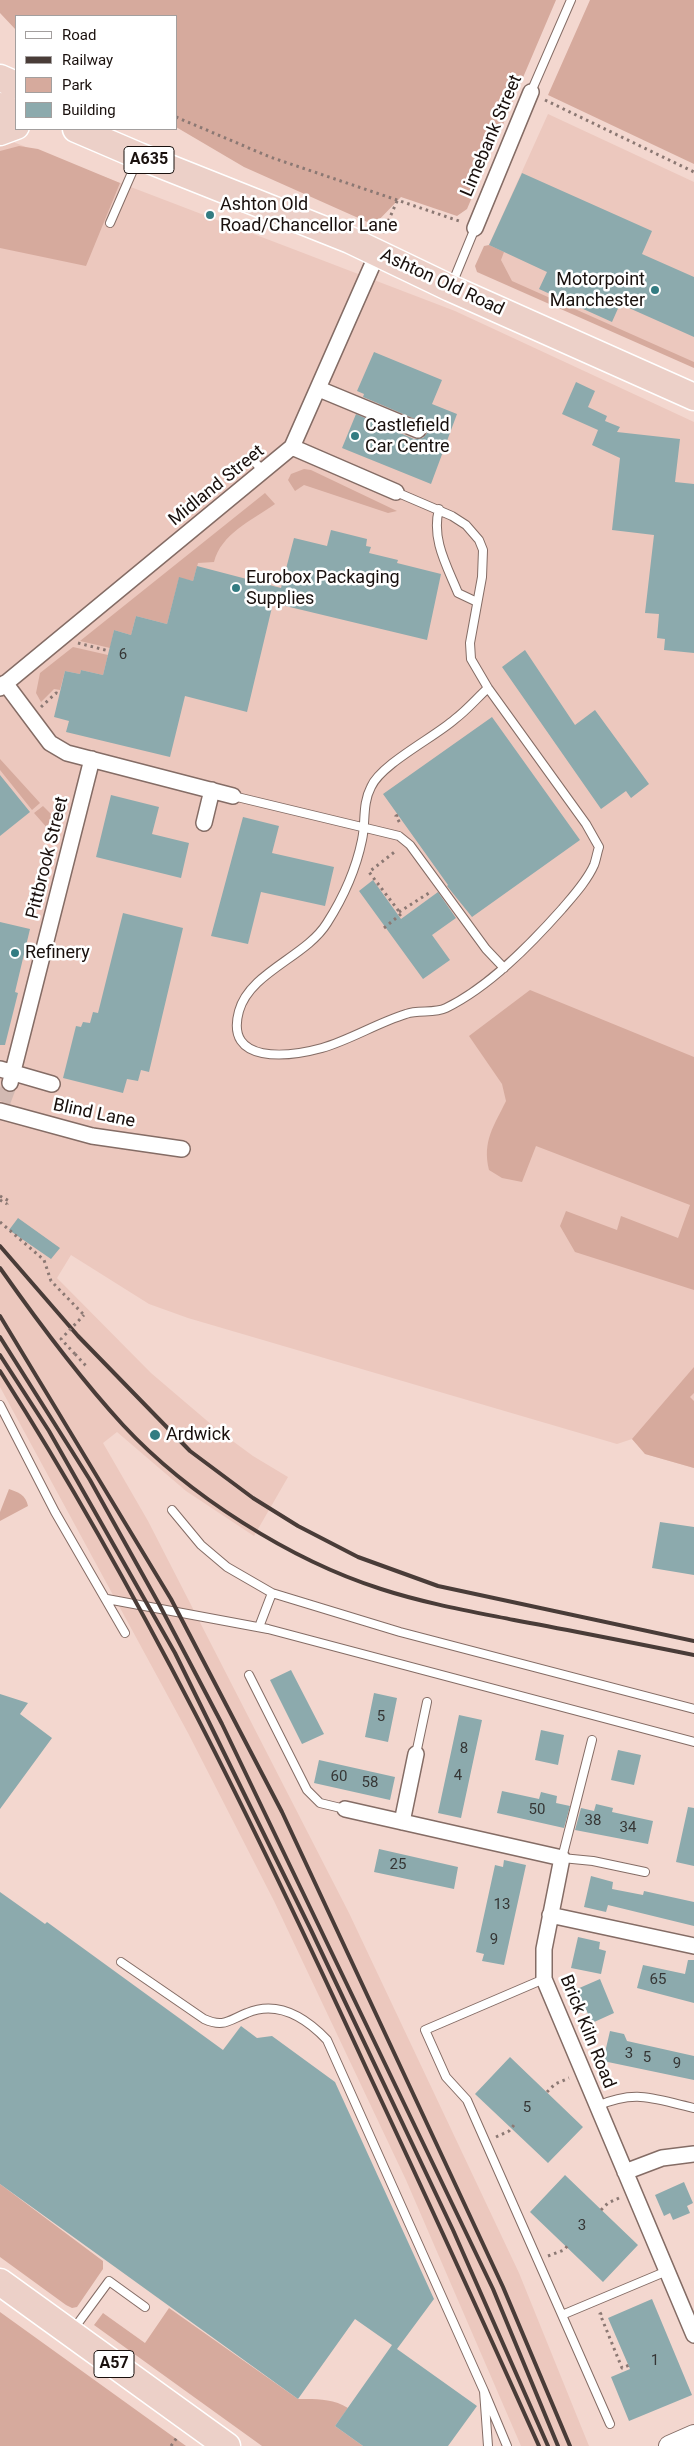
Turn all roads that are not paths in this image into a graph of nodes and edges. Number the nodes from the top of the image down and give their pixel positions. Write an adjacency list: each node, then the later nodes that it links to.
1 (571, 0): 4 (lane, Limebank Street)
2 (0, 78): 3 (highway)
3 (15, 85)
4 (531, 92): 12 (street, Limebank Street)
5 (0, 106): 6 (highway)
6 (15, 113)
7 (15, 126): 9 (highway)
8 (78, 130): 10 (highway, Ashton Old Road / A635)
9 (0, 132)
10 (139, 156): 11 (lane); 13 (highway, Ashton Old Road / A635)
11 (110, 223)
12 (475, 228): 14 (lane, Limebank Street)
13 (378, 252): 14 (highway, Ashton Old Road / A635); 15 (street, Midland Street)
14 (450, 288): 16 (highway, Ashton Old Road / A635)
15 (319, 389): 17 (street); 18 (street, Midland Street)
16 (694, 397)
17 (418, 430)
18 (292, 447): 20 (street, Midland Street); 21 (street)
19 (251, 458): 20 (lane)
20 (264, 472): 24 (street, Midland Street)
21 (396, 492): 22 (lane)
22 (439, 509): 23 (lane); 23 (lane)
23 (477, 602): 25 (lane)
24 (3, 685): 26 (street)
25 (488, 688): 30 (lane); 31 (lane)
26 (92, 759): 27 (street); 32 (street, Pittbrook Street)
27 (212, 790): 28 (street); 29 (street)
28 (233, 796): 30 (lane)
29 (204, 823)
30 (363, 826): 31 (lane); 31 (lane)
31 (504, 968)
32 (8, 1075): 33 (street)
33 (52, 1084)
34 (1, 1108): 35 (street, Blind Lane)
35 (182, 1149)
36 (0, 1405): 39 (lane)
37 (172, 1510): 38 (lane)
38 (272, 1593): 40 (lane); 44 (lane)
39 (106, 1599): 40 (lane); 41 (lane)
40 (259, 1627): 46 (lane)
41 (125, 1634)
42 (249, 1676): 48 (lane)
43 (427, 1702): 47 (lane)
44 (694, 1709)
45 (592, 1740): 50 (lane)
46 (694, 1742)
47 (416, 1754): 49 (street)
48 (345, 1809): 49 (street)
49 (402, 1822): 50 (street)
50 (562, 1858): 51 (lane); 52 (street, Brick Kiln Road)
51 (645, 1872)
52 (550, 1915): 53 (street); 55 (street, Brick Kiln Road)
53 (694, 1946)
54 (121, 1962): 66 (lane)
55 (544, 1979): 56 (street, Brick Kiln Road); 63 (lane)
56 (596, 2106): 57 (lane); 59 (street, Brick Kiln Road)
57 (694, 2108)
58 (694, 2154): 59 (street)
59 (625, 2172): 60 (street, Brick Kiln Road)
60 (667, 2271): 63 (lane); 65 (street, Brick Kiln Road)
61 (0, 2282): 64 (highway, A57)
62 (145, 2307): 64 (lane)
63 (562, 2315): 67 (lane)
64 (71, 2333): 69 (highway, A57)
65 (694, 2335)
66 (484, 2391): 70 (lane); 71 (lane)
67 (610, 2424)
68 (694, 2436): 72 (street)
69 (227, 2446)
70 (488, 2446)
71 (507, 2446)
72 (669, 2446)

